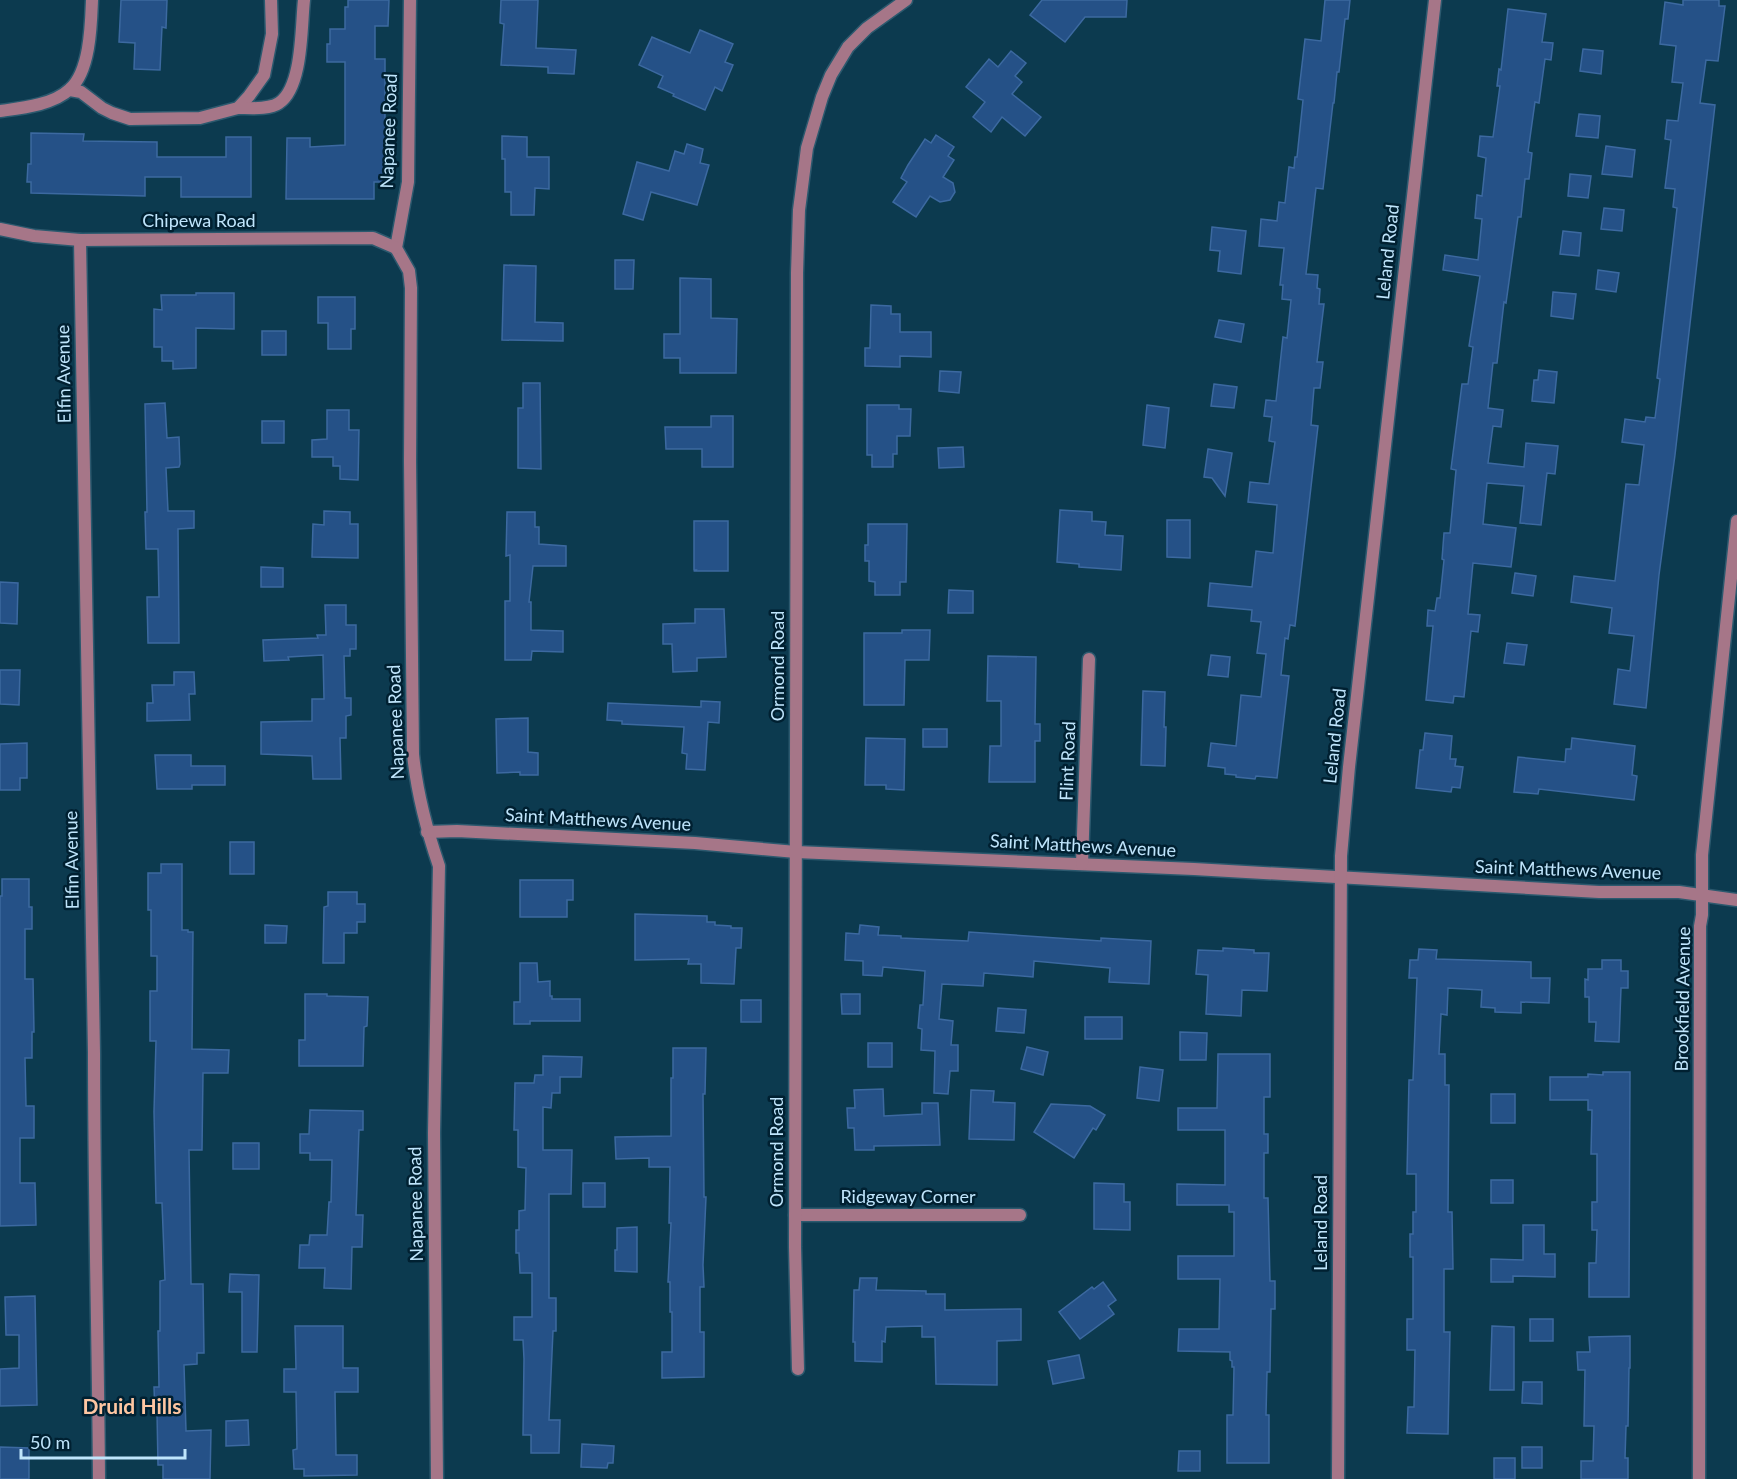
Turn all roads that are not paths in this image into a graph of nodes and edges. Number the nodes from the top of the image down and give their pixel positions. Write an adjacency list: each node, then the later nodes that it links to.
1 (92, 0): 7 (street)
2 (271, 0): 8 (street)
3 (304, 0): 8 (street)
4 (410, 0): 12 (street, Napanee Road)
5 (906, 0): 16 (street, Ormond Road)
6 (1435, 0): 18 (street, Leland Road)
7 (70, 90): 8 (street); 9 (street)
8 (238, 108)
9 (0, 111)
10 (0, 229): 11 (street, Chipewa Road)
11 (80, 240): 12 (street, Chipewa Road); 24 (street, Elfin Avenue)
12 (396, 248): 15 (street, Napanee Road)
13 (1737, 521): 19 (street, Brookfield Avenue)
14 (1089, 659): 17 (street, Flint Road)
15 (427, 832): 16 (street, Saint Matthews Avenue); 25 (street, Napanee Road)
16 (796, 852): 17 (street, Saint Matthews Avenue); 21 (street, Ormond Road)
17 (1082, 864): 18 (street, Saint Matthews Avenue)
18 (1341, 877): 19 (street, Saint Matthews Avenue); 26 (street, Leland Road)
19 (1701, 895): 20 (street, Saint Matthews Avenue); 27 (street, Brookfield Avenue)
20 (1737, 900)
21 (795, 1215): 22 (street, Ridgeway Corner); 23 (street, Ormond Road)
22 (1020, 1215)
23 (798, 1369)
24 (99, 1479)
25 (437, 1479)
26 (1338, 1479)
27 (1699, 1479)

